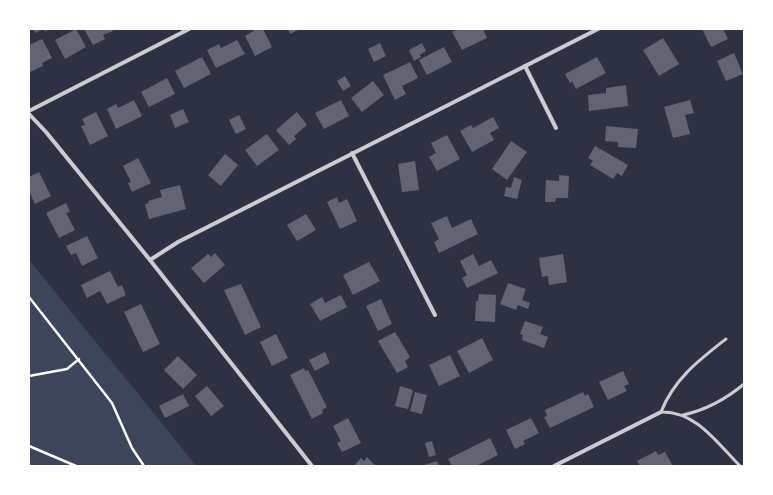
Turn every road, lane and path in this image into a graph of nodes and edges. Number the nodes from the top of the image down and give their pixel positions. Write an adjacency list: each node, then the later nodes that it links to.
1 (189, 29): 4 (street)
2 (598, 29): 3 (street)
3 (525, 66): 5 (street); 6 (street)
4 (29, 113): 7 (street)
5 (556, 128)
6 (352, 153): 7 (street); 9 (street)
7 (150, 260): 19 (street)
8 (29, 297): 11 (path)
9 (435, 315)
10 (726, 338): 14 (lane)
11 (79, 359): 12 (path); 18 (path)
12 (29, 376)
13 (744, 384): 15 (lane)
14 (661, 412): 15 (lane); 20 (street)
15 (683, 415): 21 (lane)
16 (29, 446): 17 (path)
17 (76, 466)
18 (144, 466)
19 (312, 466)
20 (554, 466)
21 (740, 466)

